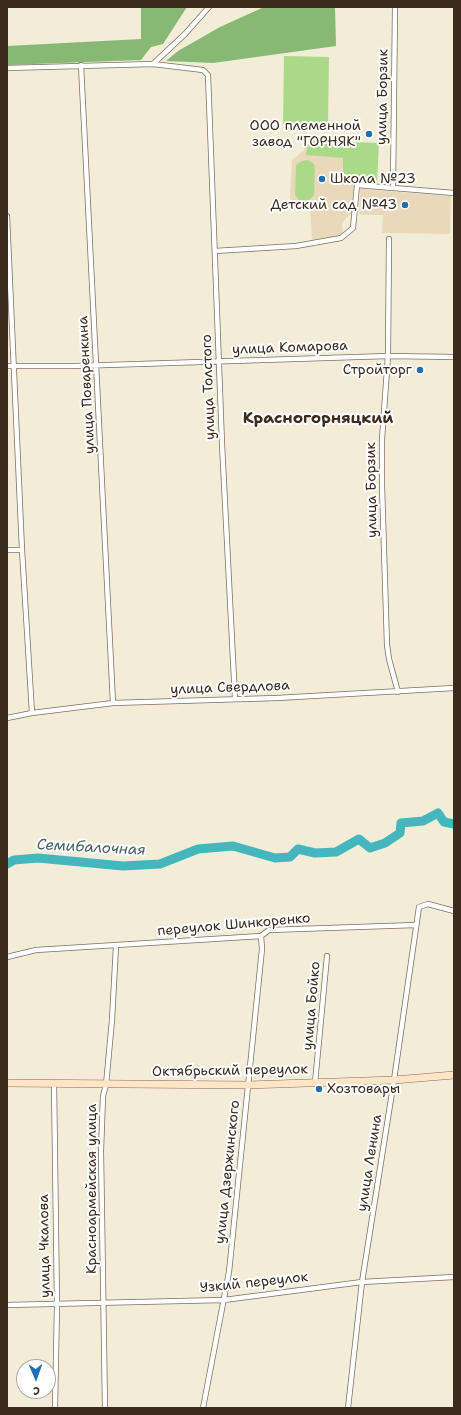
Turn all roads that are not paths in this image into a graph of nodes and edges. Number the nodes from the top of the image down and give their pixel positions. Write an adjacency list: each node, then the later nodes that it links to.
1 (209, 7): 3 (street)
2 (395, 7): 6 (street, улица Борзик)
3 (153, 64): 4 (street); 10 (street, улица Толстого)
4 (81, 65): 5 (street); 14 (street, улица Поваренкина)
5 (7, 68)
6 (393, 188): 7 (street); 10 (street)
7 (454, 193)
8 (7, 216): 16 (street)
9 (389, 239): 11 (street, улица Борзик)
10 (215, 251): 13 (street, улица Толстого)
11 (388, 356): 12 (street, улица Комарова); 13 (street, улица Комарова); 20 (street, улица Борзик)
12 (454, 357)
13 (219, 362): 14 (street, улица Комарова); 21 (street, улица Толстого)
14 (97, 365): 16 (street, улица Комарова); 22 (street, улица Поваренкина)
15 (7, 366): 16 (street, улица Комарова)
16 (15, 366): 18 (street)
17 (7, 550): 18 (street)
18 (22, 550): 23 (street)
19 (454, 688): 20 (street, улица Свердлова)
20 (398, 692): 21 (street, улица Свердлова)
21 (234, 699): 22 (street, улица Свердлова)
22 (113, 703): 23 (street, улица Свердлова)
23 (32, 713): 24 (street, улица Свердлова)
24 (7, 718)
25 (454, 911): 26 (street, улица Ленина)
26 (416, 925): 27 (street, переулок Шинкоренко); 32 (street, улица Ленина)
27 (261, 936): 28 (street, переулок Шинкоренко); 37 (street, улица Дзержинского)
28 (116, 946): 30 (street, переулок Шинкоренко); 36 (street, Красноармейская улица)
29 (327, 956): 35 (street, улица Бойко)
30 (7, 957)
31 (454, 1075): 32 (street, Октябрьский переулок)
32 (394, 1080): 35 (street, Октябрьский переулок); 39 (street, улица Ленина)
33 (7, 1082): 34 (street, Октябрьский переулок)
34 (54, 1083): 36 (street, Октябрьский переулок); 43 (street, улица Чкалова)
35 (316, 1083): 37 (street, Октябрьский переулок)
36 (106, 1085): 37 (street, Октябрьский переулок); 41 (street, Красноармейская улица)
37 (248, 1085): 40 (street, улица Дзержинского)
38 (454, 1277): 39 (street, Узкий переулок)
39 (362, 1282): 40 (street, Узкий переулок); 47 (street, улица Ленина)
40 (224, 1300): 41 (street, Узкий переулок); 46 (street, улица Дзержинского)
41 (104, 1301): 43 (street, Узкий переулок); 45 (street, Красноармейская улица)
42 (7, 1305): 43 (street, Узкий переулок)
43 (57, 1305): 44 (street, улица Чкалова)
44 (55, 1408)
45 (105, 1408)
46 (203, 1408)
47 (348, 1408)

